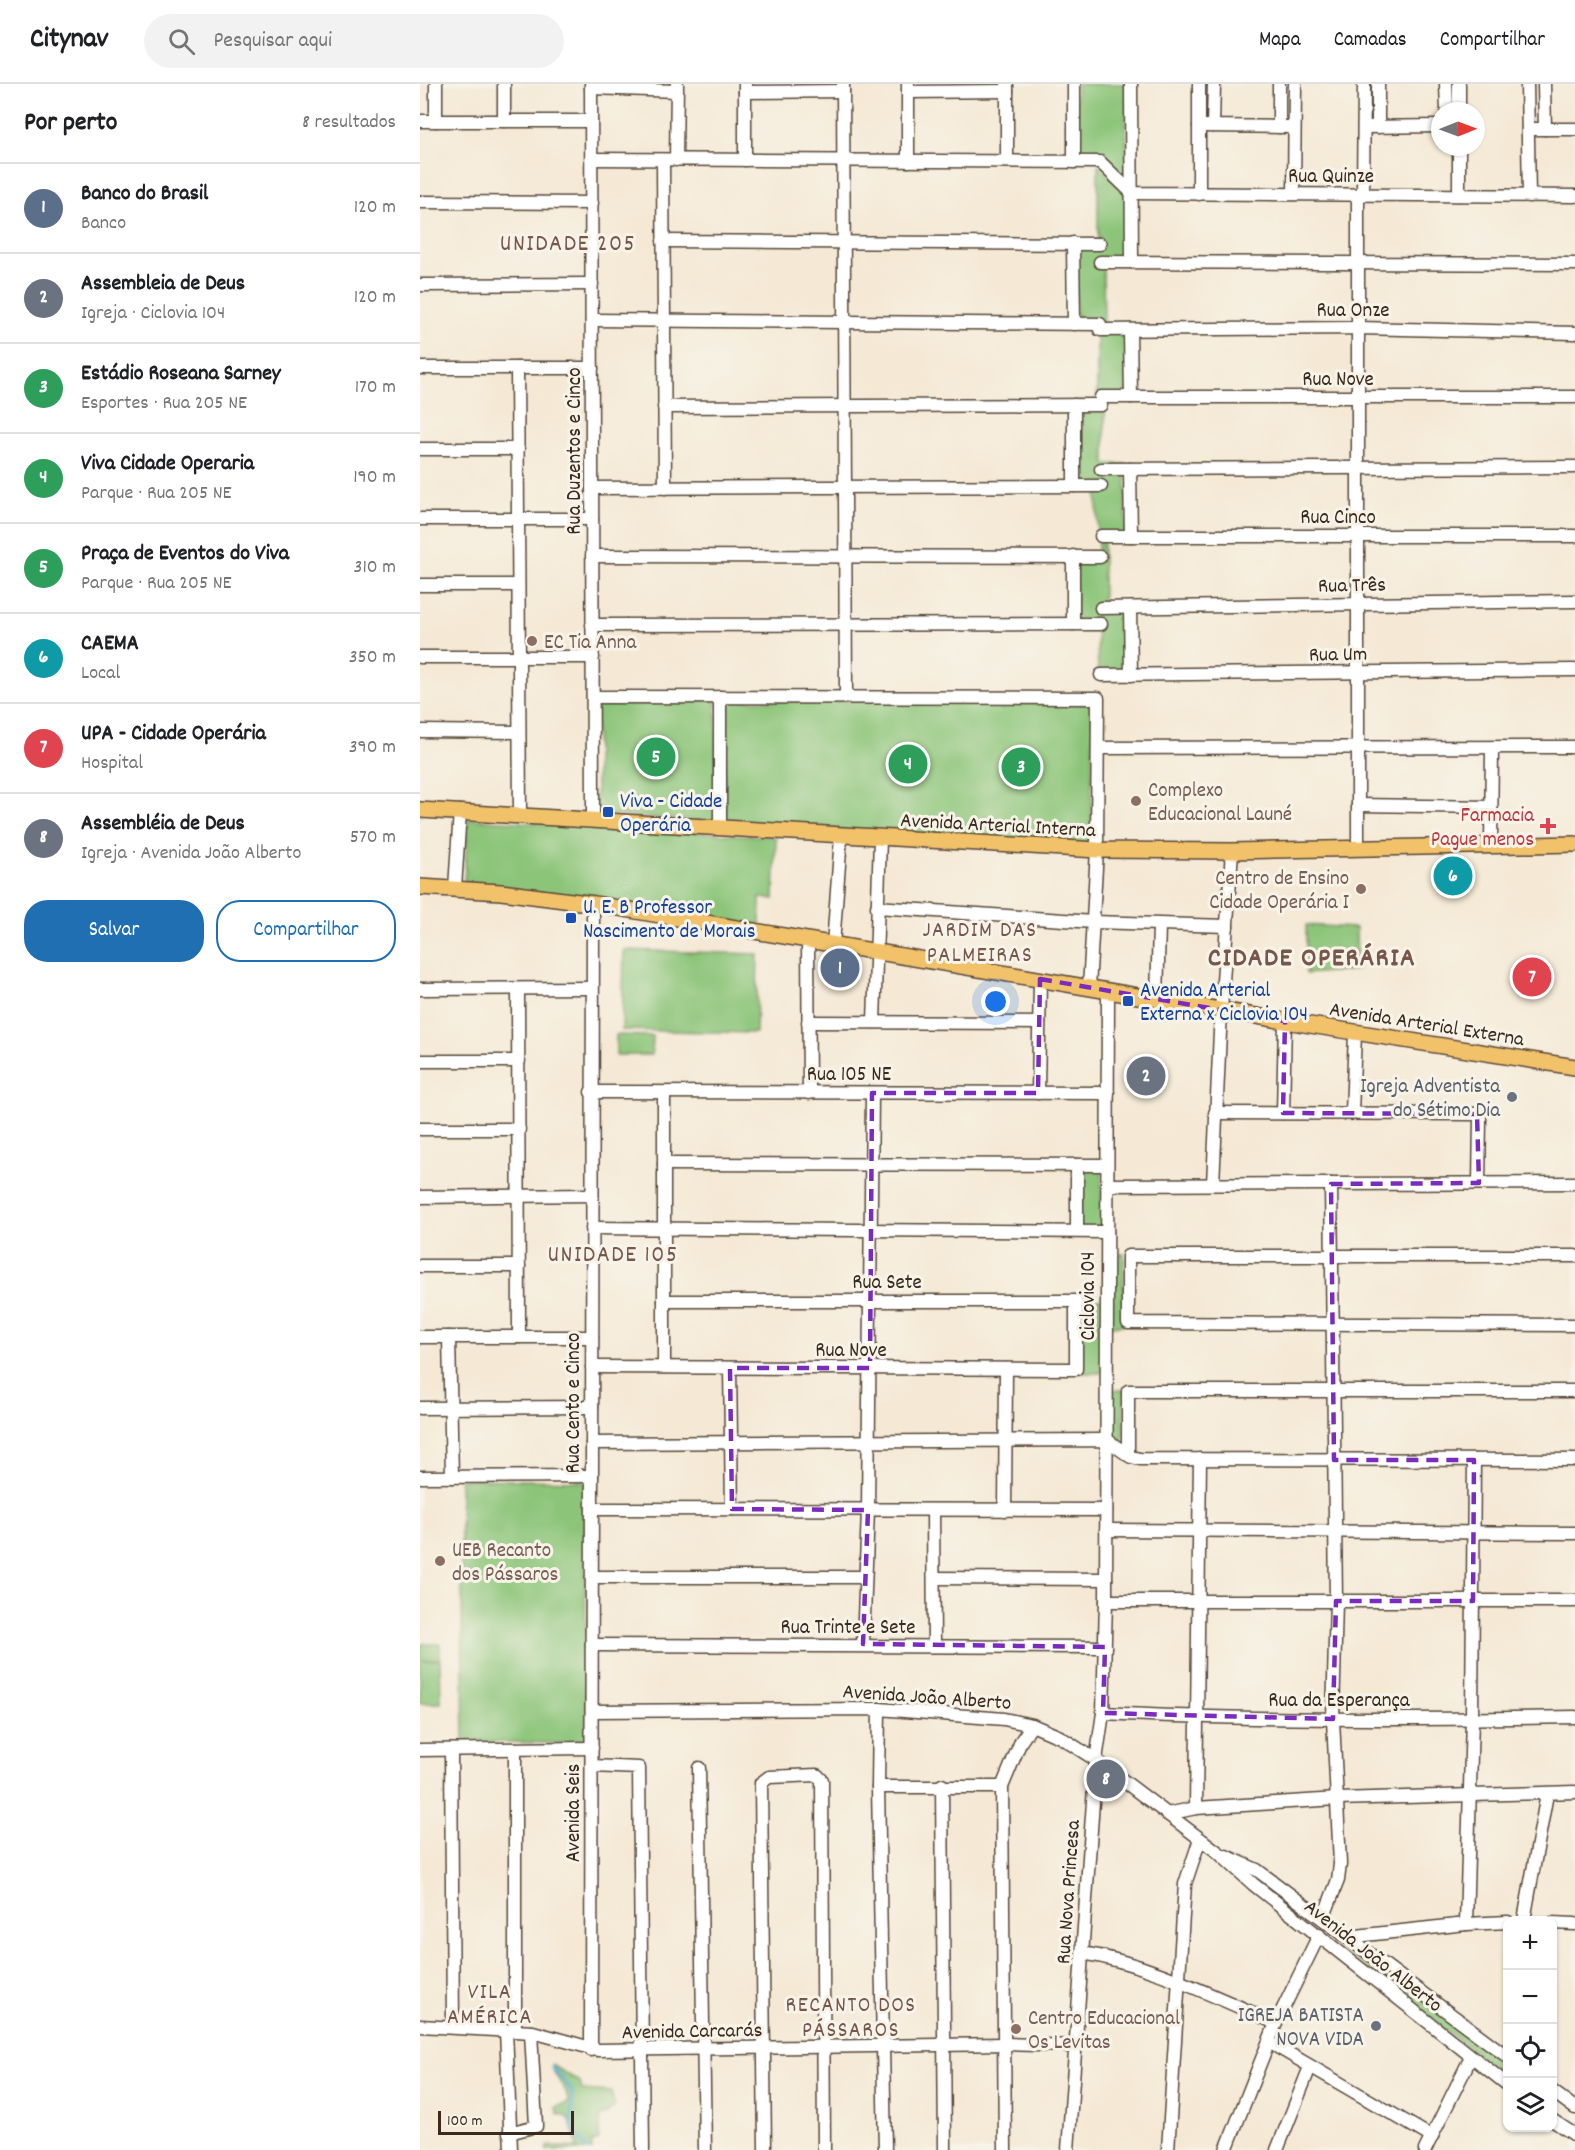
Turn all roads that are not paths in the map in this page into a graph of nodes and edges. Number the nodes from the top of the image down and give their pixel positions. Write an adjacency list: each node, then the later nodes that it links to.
1 (435, 84): 29 (street)
2 (504, 84): 30 (street)
3 (1074, 84): 50 (street)
4 (1131, 84): 51 (street)
5 (1199, 84): 32 (street)
6 (1214, 84): 33 (street)
7 (1279, 84): 35 (street)
8 (1295, 84): 36 (street)
9 (1364, 84): 37 (street)
10 (1378, 84): 38 (street)
11 (1446, 84): 26 (street)
12 (1459, 84): 27 (street)
13 (1527, 84): 39 (street)
14 (1544, 84): 40 (street)
15 (591, 86): 16 (street); 31 (street, Rua Duzentos e Cinco)
16 (664, 87): 17 (street)
17 (677, 87): 45 (street)
18 (843, 87): 22 (street); 47 (street)
19 (1007, 87): 25 (street); 49 (street)
20 (745, 88): 21 (street); 46 (street)
21 (759, 88): 22 (street)
22 (827, 88)
23 (908, 88): 24 (street); 48 (street)
24 (925, 88): 25 (street)
25 (992, 88)
26 (1446, 102)
27 (1459, 102)
28 (420, 121): 29 (street)
29 (436, 121): 30 (street)
30 (504, 121): 31 (street)
31 (591, 121): 43 (street, Rua Duzentos e Cinco)
32 (1199, 126): 33 (street); 52 (street)
33 (1213, 126): 35 (street)
34 (1431, 126): 38 (street)
35 (1279, 127): 36 (street)
36 (1294, 127): 53 (street)
37 (1364, 127): 38 (street); 54 (street)
38 (1378, 127)
39 (1528, 129): 40 (street); 56 (street)
40 (1545, 129): 41 (street)
41 (1575, 129)
42 (1459, 156): 55 (street)
43 (592, 159): 44 (street); 59 (street, Rua Duzentos e Cinco)
44 (663, 160): 45 (street); 60 (street)
45 (676, 160): 46 (street)
46 (745, 160): 47 (street)
47 (842, 161): 48 (street); 61 (street)
48 (908, 161): 49 (street)
49 (1007, 161): 50 (street)
50 (1074, 162): 51 (street)
51 (1132, 193): 52 (street, Rua Quinze); 65 (street)
52 (1200, 194): 53 (street, Rua Quinze)
53 (1294, 194): 54 (street, Rua Quinze)
54 (1361, 195): 55 (street, Rua Quinze); 66 (street)
55 (1459, 195): 56 (street, Rua Quinze)
56 (1530, 196): 57 (street, Rua Quinze)
57 (1575, 196)
58 (420, 202): 59 (street)
59 (592, 203): 69 (street, Rua Duzentos e Cinco)
60 (663, 241): 61 (street); 71 (street)
61 (843, 243): 62 (street); 72 (street)
62 (1073, 243): 63 (street); 73 (street)
63 (1100, 244)
64 (1100, 262): 65 (street)
65 (1132, 262): 66 (street)
66 (1358, 264): 67 (street); 74 (street)
67 (1575, 264)
68 (420, 285): 69 (street)
69 (592, 285): 70 (street, Rua Duzentos e Cinco)
70 (592, 320): 71 (street, Rua Onze); 79 (street, Rua Duzentos e Cinco)
71 (664, 322): 72 (street, Rua Onze); 84 (street)
72 (843, 323): 73 (street, Rua Onze); 85 (street)
73 (1074, 324): 75 (street, Rua Onze)
74 (1358, 328): 75 (street, Rua Onze); 76 (street, Rua Onze); 81 (street)
75 (1130, 330): 80 (street)
76 (1575, 333)
77 (420, 368): 78 (street)
78 (517, 368): 79 (street); 87 (street)
79 (592, 368): 94 (street, Rua Duzentos e Cinco)
80 (1131, 397): 81 (street, Rua Nove); 83 (street, Rua Nove)
81 (1358, 397): 82 (street, Rua Nove); 89 (street)
82 (1575, 397)
83 (1074, 405): 85 (street, Rua Nove); 92 (street)
84 (664, 407): 85 (street, Rua Nove); 95 (street)
85 (844, 407): 96 (street)
86 (420, 449): 87 (street)
87 (518, 449): 98 (street)
88 (1575, 467): 89 (street)
89 (1358, 468): 91 (street); 102 (street)
90 (1101, 469): 91 (street)
91 (1131, 469): 101 (street)
92 (1074, 486): 93 (street); 96 (street)
93 (1101, 486)
94 (592, 488): 95 (street); 99 (street, Rua Duzentos e Cinco)
95 (665, 488): 96 (street)
96 (844, 489): 105 (street)
97 (420, 519): 98 (street)
98 (518, 519): 99 (street); 109 (street)
99 (592, 519): 104 (street, Rua Duzentos e Cinco)
100 (1101, 536): 101 (street, Rua Cinco)
101 (1131, 536): 102 (street, Rua Cinco)
102 (1358, 536): 103 (street, Rua Cinco); 111 (street)
103 (1575, 536)
104 (592, 556): 105 (street); 116 (street, Rua Duzentos e Cinco)
105 (845, 556): 106 (street); 117 (street)
106 (1073, 556): 107 (street); 114 (street)
107 (1101, 557)
108 (420, 585): 109 (street)
109 (518, 585): 119 (street)
110 (1575, 601): 111 (street, Rua Três)
111 (1358, 604): 113 (street, Rua Três); 122 (street)
112 (1101, 608): 113 (street, Rua Três)
113 (1130, 608): 124 (street)
114 (1073, 624): 115 (street); 117 (street)
115 (1101, 624)
116 (592, 625): 117 (street); 120 (street, Rua Duzentos e Cinco)
117 (845, 626): 125 (street)
118 (420, 657): 119 (street)
119 (518, 657): 120 (street); 129 (street)
120 (592, 657): 126 (street, Rua Duzentos e Cinco)
121 (1575, 670): 122 (street, Rua Um)
122 (1358, 672): 124 (street, Rua Um); 132 (street)
123 (1101, 675): 124 (street, Rua Um)
124 (1131, 675)
125 (846, 696): 127 (street); 131 (street)
126 (593, 697): 127 (street); 139 (street, Rua Duzentos e Cinco)
127 (720, 697): 140 (street)
128 (420, 731): 129 (street)
129 (519, 732): 138 (street)
130 (1575, 747): 133 (street)
131 (1098, 748): 132 (street); 146 (street)
132 (1358, 748): 133 (street); 134 (street)
133 (1492, 748): 135 (street)
134 (1358, 805): 135 (street); 145 (street)
135 (1491, 807): 144 (street)
136 (420, 810): 137 (main road, Avenida Arterial Interna)
137 (460, 812): 138 (main road, Avenida Arterial Interna); 149 (street)
138 (520, 814): 139 (main road, Avenida Arterial Interna)
139 (593, 819): 140 (main road, Avenida Arterial Interna)
140 (720, 828): 141 (main road, Avenida Arterial Interna)
141 (841, 837): 142 (main road, Avenida Arterial Interna); 156 (street)
142 (880, 839): 146 (main road, Avenida Arterial Interna); 151 (street)
143 (1575, 844): 144 (main road, Avenida Arterial Interna)
144 (1491, 846): 145 (main road, Avenida Arterial Interna)
145 (1358, 849): 147 (main road, Avenida Arterial Interna)
146 (1097, 850): 147 (main road, Avenida Arterial Interna); 152 (street)
147 (1233, 851): 154 (street)
148 (420, 887): 149 (main road, Avenida Arterial Externa)
149 (455, 888): 150 (main road, Avenida Arterial Externa)
150 (593, 904): 155 (main road, Avenida Arterial Externa); 159 (street, Rua Cento e Cinco)
151 (877, 907): 152 (street); 157 (street)
152 (1093, 922): 153 (street); 160 (street)
153 (1159, 925): 154 (street); 164 (street)
154 (1227, 926): 165 (street)
155 (808, 940): 156 (main road, Avenida Arterial Externa); 166 (street)
156 (833, 945): 157 (main road, Avenida Arterial Externa)
157 (875, 952): 158 (main road, Avenida Arterial Externa); 167 (street)
158 (1040, 979): 160 (main road, Avenida Arterial Externa); 169 (street)
159 (591, 988): 162 (street); 174 (street, Rua Cento e Cinco)
160 (1089, 988): 163 (main road, Avenida Arterial Externa)
161 (420, 989): 162 (street)
162 (518, 989): 172 (street)
163 (1108, 991): 164 (main road, Avenida Arterial Externa); 179 (street, Ciclovia 104)
164 (1157, 999): 165 (main road, Avenida Arterial Externa)
165 (1221, 1010): 168 (main road, Avenida Arterial Externa); 180 (street)
166 (808, 1022): 167 (street); 176 (street)
167 (874, 1022): 169 (street)
168 (1285, 1022): 170 (main road, Avenida Arterial Externa); 181 (street)
169 (1039, 1023): 178 (street)
170 (1355, 1033): 173 (main road, Avenida Arterial Externa); 182 (street)
171 (420, 1061): 172 (street)
172 (519, 1062): 184 (street)
173 (1575, 1067)
174 (591, 1092): 175 (street, Rua 105 NE); 194 (street, Rua Cento e Cinco)
175 (664, 1093): 176 (street, Rua 105 NE); 185 (street)
176 (809, 1093): 177 (street, Rua 105 NE)
177 (872, 1093): 178 (street, Rua 105 NE); 186 (street)
178 (1038, 1093): 179 (street, Rua 105 NE)
179 (1108, 1093): 188 (street, Ciclovia 104)
180 (1215, 1113): 181 (street); 190 (street)
181 (1283, 1113): 182 (street)
182 (1352, 1113): 192 (street)
183 (420, 1129): 184 (street)
184 (519, 1129): 196 (street)
185 (664, 1164): 186 (street); 198 (street)
186 (872, 1164): 187 (street); 199 (street)
187 (1077, 1165): 188 (street); 200 (street)
188 (1107, 1165): 193 (street, Ciclovia 104)
189 (1575, 1183): 192 (street)
190 (1213, 1184): 191 (street); 193 (street)
191 (1331, 1184): 192 (street); 202 (street)
192 (1479, 1184)
193 (1107, 1185): 201 (street, Ciclovia 104)
194 (592, 1195): 196 (street); 197 (street, Rua Cento e Cinco)
195 (420, 1197): 196 (street)
196 (519, 1197): 205 (street)
197 (592, 1228): 198 (street); 214 (street, Rua Cento e Cinco)
198 (664, 1229): 199 (street); 206 (street)
199 (871, 1230): 200 (street); 207 (street)
200 (1077, 1231): 201 (street)
201 (1107, 1232): 225 (street, Ciclovia 104)
202 (1332, 1256): 203 (street); 208 (street); 208 (street)
203 (1575, 1256)
204 (420, 1266): 205 (street)
205 (519, 1266): 213 (street)
206 (664, 1301): 207 (street, Rua Sete); 216 (street)
207 (871, 1301): 210 (street, Rua Sete); 218 (street)
208 (1333, 1324): 209 (street); 220 (street)
209 (1575, 1324)
210 (1076, 1335): 219 (street, Rua Nove)
211 (420, 1337): 212 (street)
212 (449, 1337): 213 (street); 224 (street)
213 (519, 1337): 214 (street)
214 (592, 1337): 215 (street, Rua Cento e Cinco)
215 (592, 1367): 216 (street, Rua Nove); 222 (street, Rua Cento e Cinco)
216 (664, 1368): 217 (street, Rua Nove)
217 (730, 1368): 218 (street, Rua Nove); 229 (street)
218 (870, 1368): 219 (street, Rua Nove); 227 (street)
219 (1006, 1368): 226 (street)
220 (1333, 1391): 221 (street); 230 (street); 232 (street)
221 (1575, 1391)
222 (592, 1407): 224 (street); 228 (street, Rua Cento e Cinco)
223 (420, 1408): 224 (street)
224 (450, 1408): 237 (street)
225 (1107, 1440): 226 (street); 230 (street); 243 (street, Ciclovia 104)
226 (1006, 1441): 227 (street); 242 (street)
227 (869, 1442): 229 (street); 240 (street)
228 (592, 1443): 229 (street); 235 (street, Rua Cento e Cinco)
229 (731, 1443): 239 (street)
230 (1128, 1455): 231 (street)
231 (1200, 1460): 232 (street); 245 (street)
232 (1334, 1460): 233 (street); 246 (street)
233 (1474, 1460): 234 (street); 247 (street)
234 (1575, 1460)
235 (592, 1476): 237 (street); 238 (street, Rua Cento e Cinco)
236 (420, 1477): 237 (street)
237 (452, 1477)
238 (592, 1509): 239 (street); 249 (street, Rua Cento e Cinco)
239 (732, 1509): 240 (street)
240 (868, 1510): 241 (street); 250 (street)
241 (933, 1510): 242 (street); 251 (street)
242 (1005, 1510): 243 (street)
243 (1106, 1510): 244 (street, Ciclovia 104)
244 (1106, 1530): 245 (street); 252 (street, Ciclovia 104)
245 (1199, 1531): 246 (street); 254 (street)
246 (1335, 1531): 247 (street); 255 (street)
247 (1474, 1532): 248 (street); 256 (street)
248 (1575, 1533)
249 (592, 1577): 250 (street); 259 (street, Avenida Seis)
250 (865, 1577): 258 (street)
251 (934, 1578): 252 (street); 260 (street)
252 (1106, 1579): 253 (street, Ciclovia 104)
253 (1106, 1601): 254 (street); 261 (street, Rua Nova Princesa)
254 (1198, 1601): 255 (street); 266 (street)
255 (1336, 1601): 256 (street); 267 (street)
256 (1473, 1601): 257 (street); 268 (street)
257 (1575, 1601)
258 (863, 1644): 259 (street, Rua Trinte e Sete); 260 (street, Rua Trinte e Sete)
259 (592, 1645): 263 (street, Avenida Seis)
260 (933, 1645): 261 (street, Rua Trinte e Sete)
261 (1105, 1647): 264 (street, Rua Nova Princesa)
262 (879, 1709): 263 (street, Avenida João Alberto); 269 (street, Avenida João Alberto); 279 (street)
263 (591, 1711): 270 (street, Avenida Seis)
264 (1103, 1713): 266 (street, Rua da Esperança); 274 (street, Rua Nova Princesa)
265 (1575, 1717): 268 (street, Rua da Esperança)
266 (1197, 1718): 267 (street, Rua da Esperança); 284 (street)
267 (1333, 1719): 268 (street, Rua da Esperança); 283 (street)
268 (1472, 1719): 282 (street)
269 (1032, 1725): 274 (street, Avenida João Alberto); 278 (street)
270 (592, 1748): 271 (street); 275 (street, Avenida Seis)
271 (515, 1749): 273 (street); 301 (street)
272 (420, 1750): 273 (street)
273 (451, 1750): 300 (street)
274 (1096, 1760): 285 (street, Avenida João Alberto); 296 (street, Rua Nova Princesa)
275 (592, 1766): 310 (street, Avenida Seis); 312 (street)
276 (699, 1768): 311 (street)
277 (942, 1785): 278 (street); 279 (street); 305 (street)
278 (1002, 1786): 304 (street)
279 (878, 1787): 306 (street)
280 (1575, 1792): 281 (street)
281 (1547, 1794): 282 (street); 288 (street)
282 (1470, 1796): 283 (street); 292 (street)
283 (1337, 1799): 284 (street); 289 (street)
284 (1196, 1808): 285 (street)
285 (1167, 1814): 286 (street, Avenida João Alberto)
286 (1200, 1839): 287 (street, Avenida João Alberto); 297 (street)
287 (1219, 1853): 289 (street, Avenida João Alberto); 294 (street, Avenida João Alberto)
288 (1525, 1916)
289 (1323, 1919): 295 (street, Avenida João Alberto)
290 (1503, 1922): 292 (street)
291 (1557, 1923): 293 (street)
292 (1466, 1924): 295 (street)
293 (1575, 1924)
294 (1319, 1935): 298 (street); 314 (street, Avenida João Alberto)
295 (1347, 1937): 313 (street, Avenida João Alberto)
296 (1082, 1953): 297 (street); 307 (street, Rua Nova Princesa)
297 (1178, 1982): 298 (street); 332 (street)
298 (1276, 2023): 303 (street)
299 (420, 2026): 300 (street, Avenida Carcarás)
300 (453, 2027): 301 (street, Avenida Carcarás)
301 (510, 2030): 302 (street, Avenida Carcarás); 320 (street)
302 (531, 2032): 310 (street, Avenida Carcarás); 320 (street)
303 (1269, 2042): 315 (street); 333 (street)
304 (1004, 2044): 305 (street, Avenida Carcarás); 307 (street, Avenida Carcarás); 330 (street)
305 (942, 2045): 306 (street, Avenida Carcarás); 329 (street)
306 (884, 2046): 309 (street, Avenida Carcarás); 328 (street)
307 (1076, 2046): 331 (street, Rua Nova Princesa)
308 (765, 2048): 309 (street, Avenida Carcarás); 309 (street); 311 (street, Avenida Carcarás); 326 (street)
309 (823, 2048): 327 (street)
310 (591, 2049): 312 (street, Avenida Carcarás)
311 (705, 2049): 312 (street, Avenida Carcarás); 325 (street)
312 (641, 2051): 324 (street)
313 (1503, 2053)
314 (1471, 2057): 316 (street, Avenida João Alberto); 322 (street)
315 (1310, 2067): 322 (street); 334 (street)
316 (1503, 2081)
317 (1557, 2095): 318 (street)
318 (1575, 2108)
319 (1557, 2123): 321 (street)
320 (509, 2133): 323 (street)
321 (1575, 2135)
322 (1432, 2137): 335 (street)
323 (511, 2150)
324 (643, 2150)
325 (705, 2150)
326 (765, 2150)
327 (824, 2150)
328 (885, 2150)
329 (945, 2150)
330 (1005, 2150)
331 (1068, 2150)
332 (1168, 2150)
333 (1226, 2150)
334 (1277, 2150)
335 (1425, 2150)

